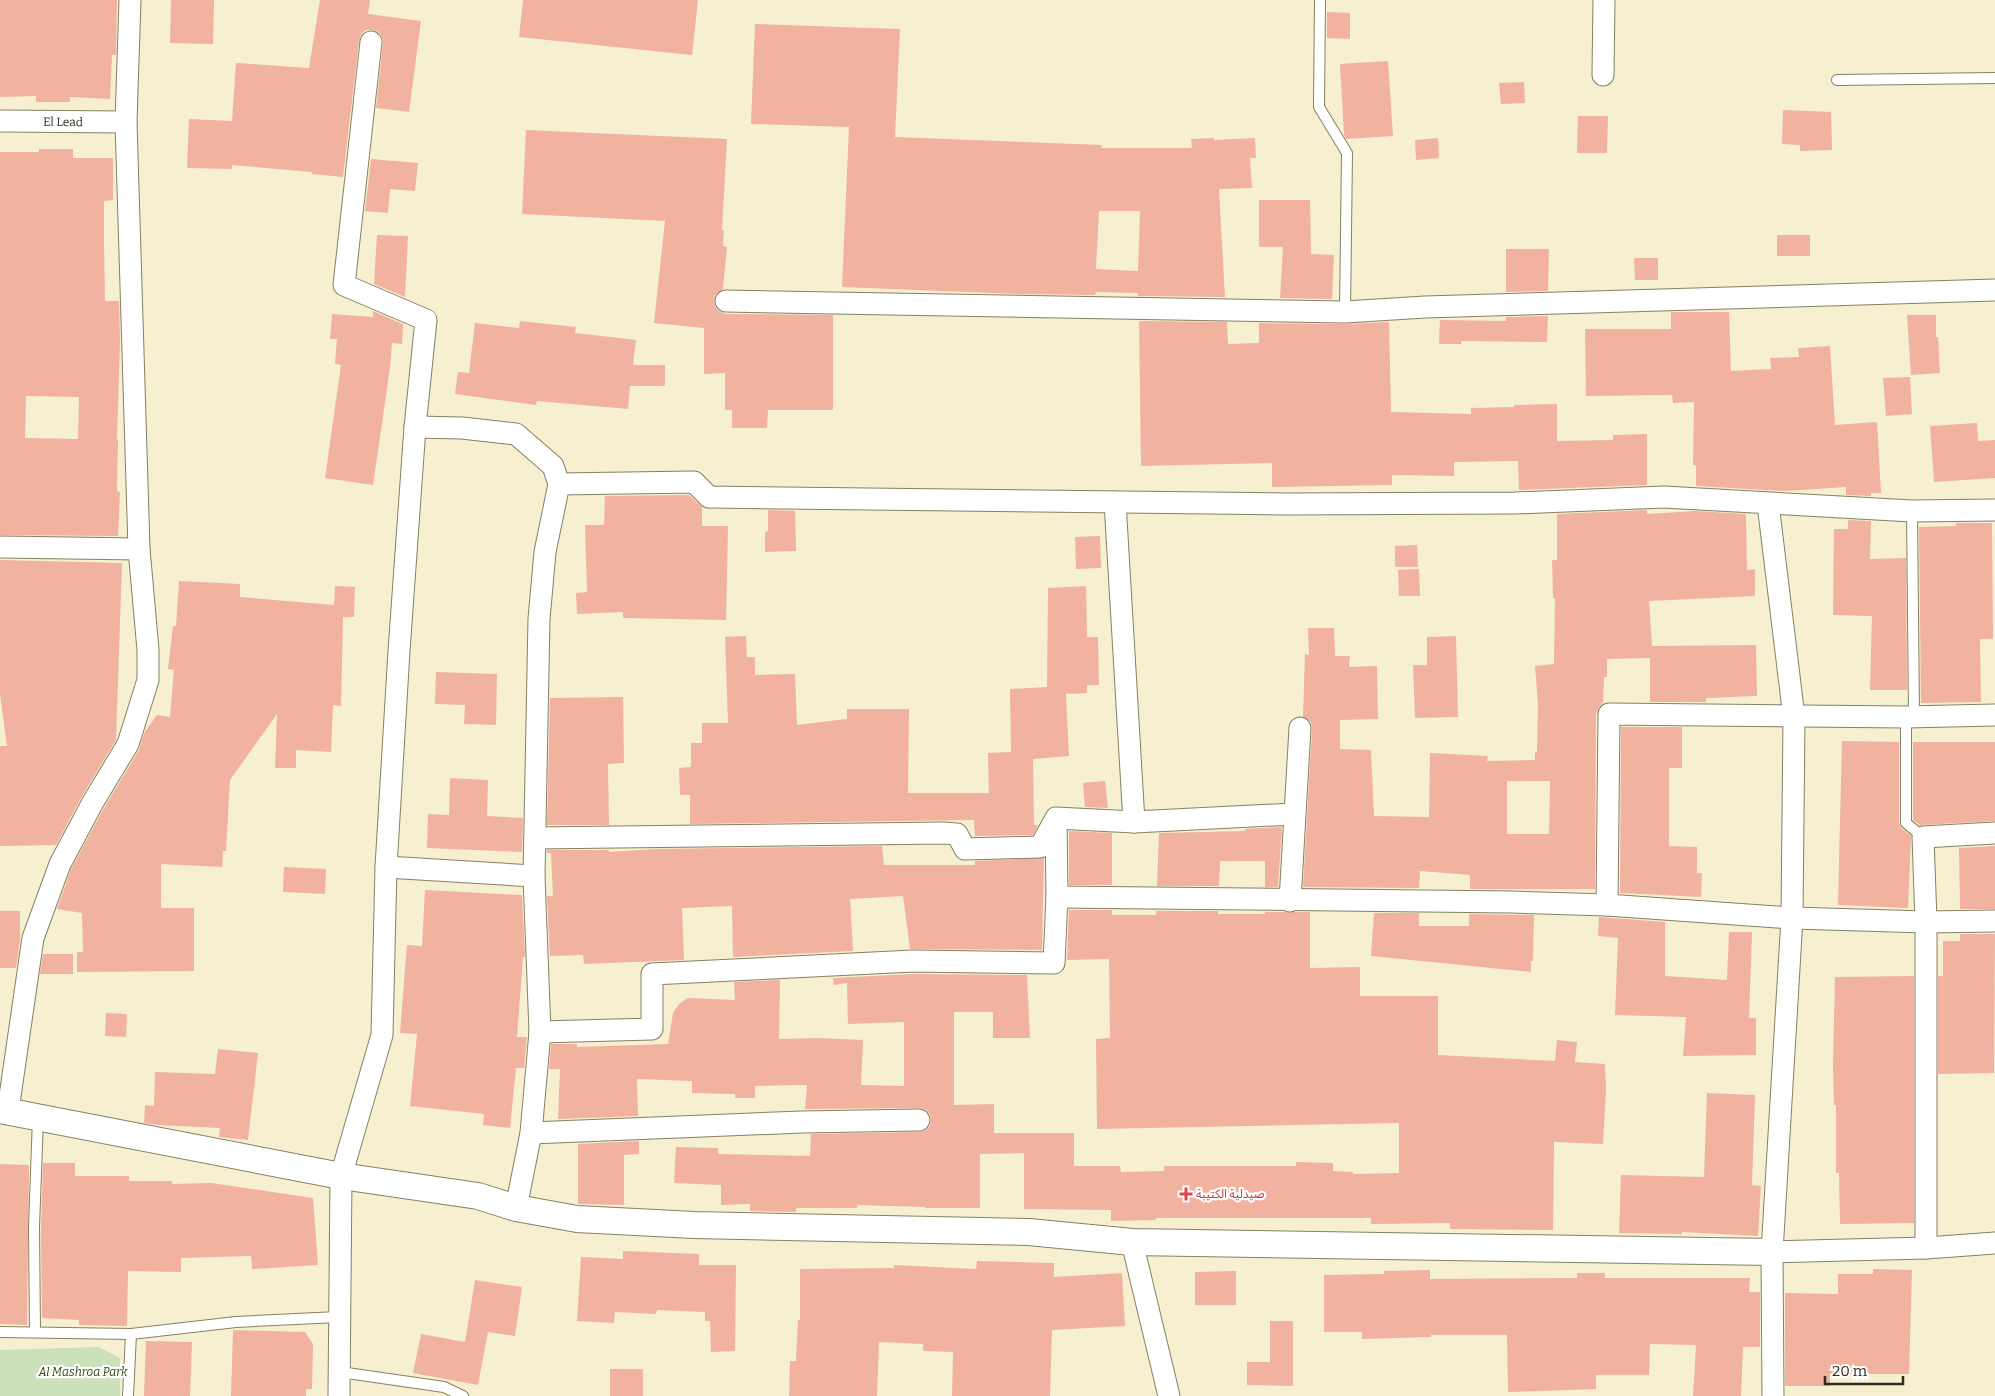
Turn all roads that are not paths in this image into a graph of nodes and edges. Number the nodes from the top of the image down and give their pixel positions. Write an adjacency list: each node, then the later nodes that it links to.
1 (130, 0): 9 (street)
2 (1320, 0): 12 (lane)
3 (1604, 0): 5 (street)
4 (371, 42): 13 (street)
5 (1604, 75)
6 (1995, 78): 7 (lane)
7 (1837, 80)
8 (0, 121): 9 (street, El Lead)
9 (126, 122): 20 (street)
10 (1995, 290): 12 (street)
11 (726, 301): 12 (street)
12 (1345, 312)
13 (415, 426): 14 (street); 31 (street)
14 (560, 484): 15 (street); 30 (street)
15 (1115, 502): 16 (street); 27 (street)
16 (1768, 504): 18 (street); 22 (street)
17 (1995, 510): 18 (street)
18 (1912, 511): 23 (lane)
19 (0, 547): 20 (street)
20 (139, 549): 40 (street)
21 (1995, 715): 23 (street)
22 (1794, 717): 23 (street); 35 (street); 36 (street)
23 (1910, 717): 29 (lane)
24 (1300, 728): 25 (street)
25 (1294, 814): 27 (street); 34 (street)
26 (1056, 818): 27 (street); 30 (street); 33 (street)
27 (1134, 822)
28 (1995, 833): 29 (street)
29 (1923, 837): 38 (street)
30 (535, 838): 32 (street)
31 (386, 867): 32 (street); 44 (street)
32 (534, 876): 39 (street)
33 (1057, 897): 34 (street); 39 (street)
34 (1290, 901): 35 (street)
35 (1607, 905): 36 (street)
36 (1792, 918): 38 (street); 49 (street)
37 (1995, 921): 38 (street)
38 (1926, 922): 48 (street)
39 (540, 1032): 43 (street)
40 (4, 1110): 41 (street)
41 (38, 1117): 44 (street); 52 (lane)
42 (919, 1120): 43 (street)
43 (531, 1133): 45 (street)
44 (341, 1176): 45 (street); 50 (street)
45 (516, 1208): 46 (street)
46 (1132, 1242): 49 (street); 58 (street)
47 (1995, 1243): 48 (street)
48 (1926, 1248): 49 (street)
49 (1772, 1252): 59 (street)
50 (338, 1317): 53 (lane); 54 (street)
51 (0, 1332): 52 (lane)
52 (35, 1332): 53 (lane)
53 (131, 1334): 55 (lane)
54 (340, 1372): 56 (street); 57 (lane)
55 (128, 1396)
56 (339, 1396)
57 (463, 1396)
58 (1169, 1396)
59 (1772, 1396)

